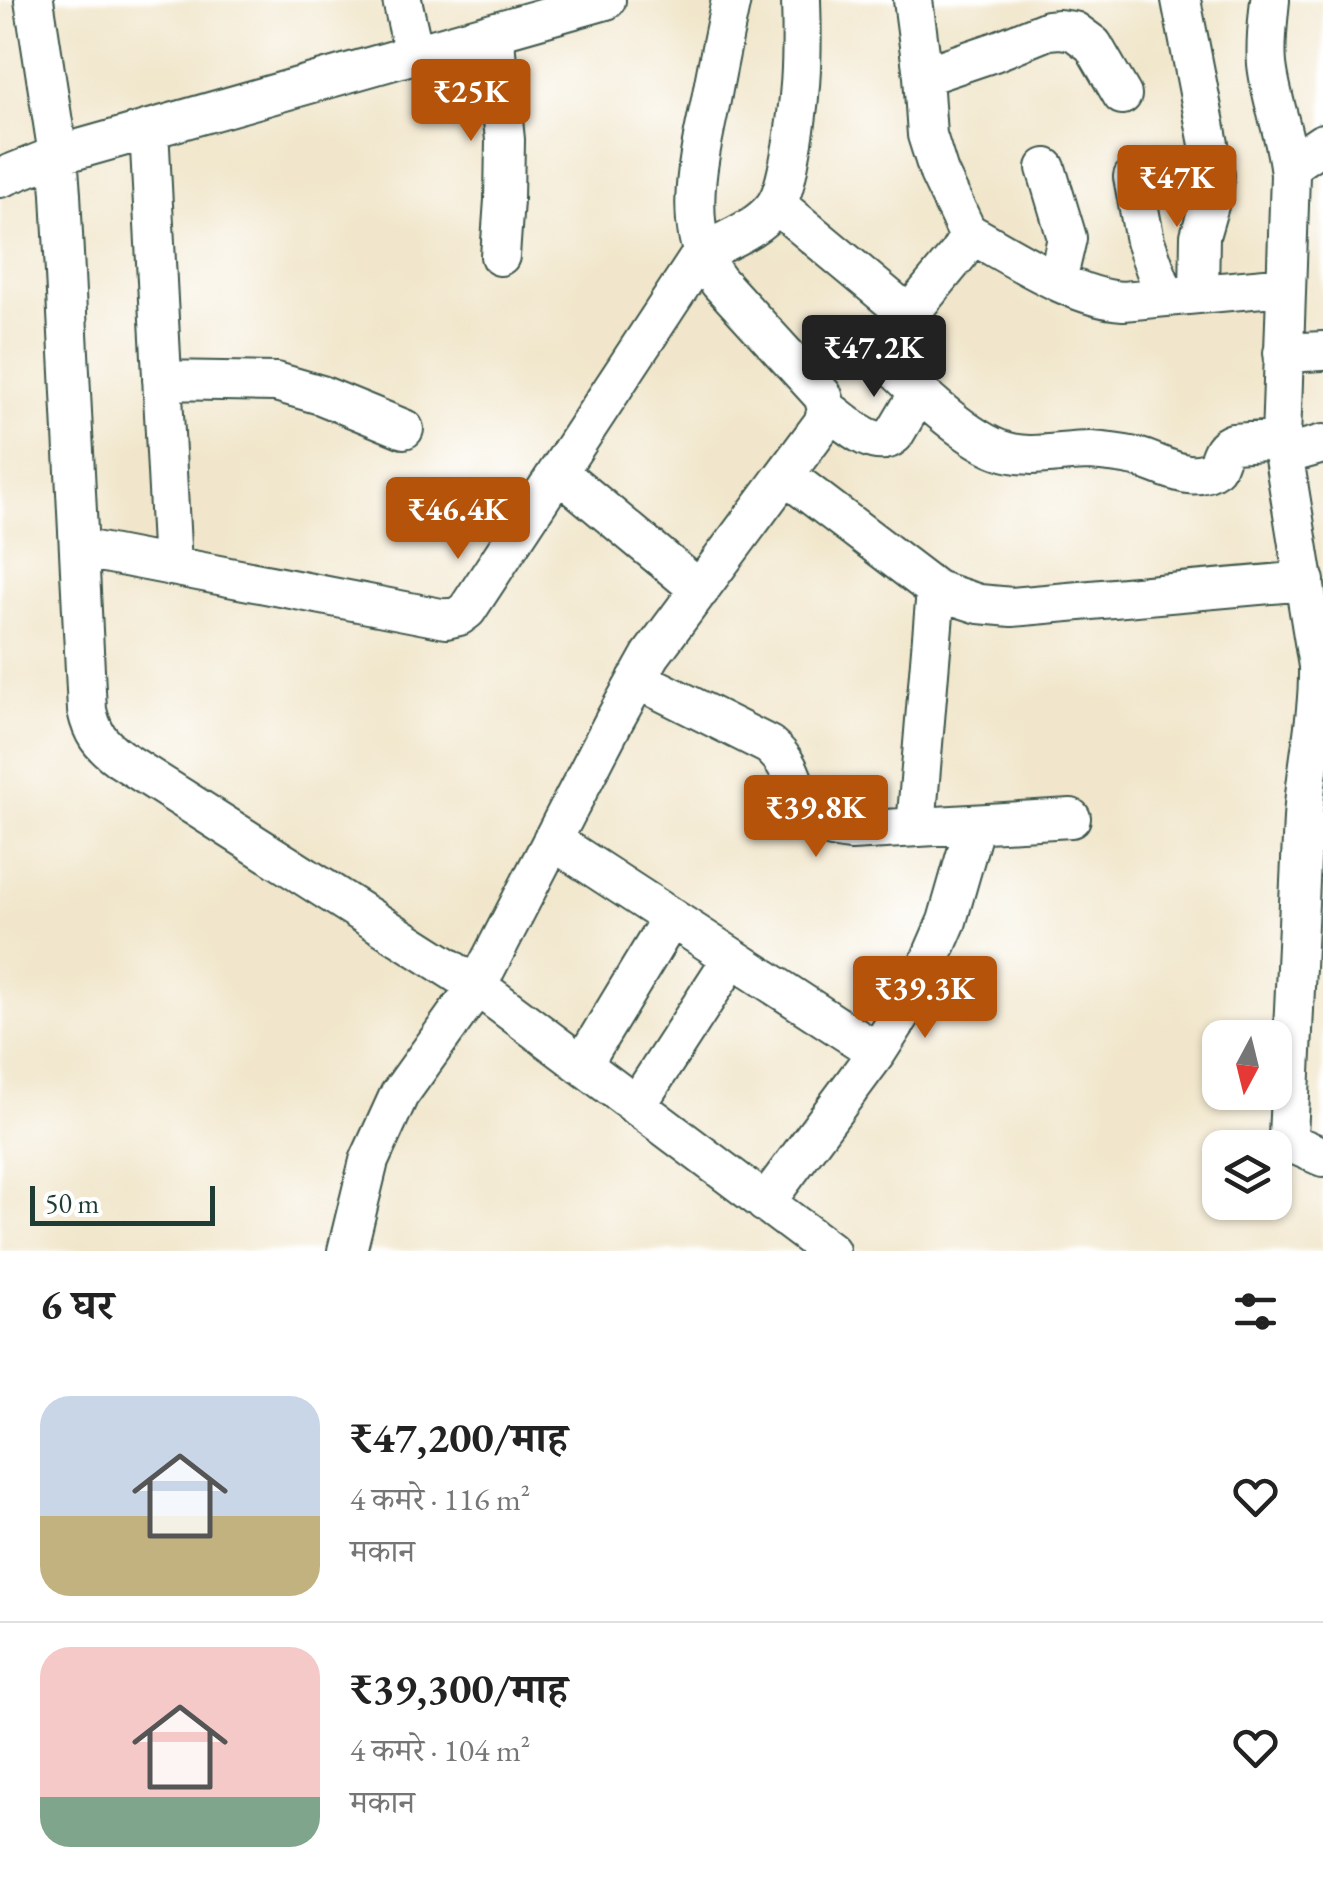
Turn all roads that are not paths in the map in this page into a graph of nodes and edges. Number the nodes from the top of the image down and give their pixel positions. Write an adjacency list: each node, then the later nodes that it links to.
1 (34, 0): 15 (street)
2 (402, 0): 10 (street)
3 (606, 0): 9 (street)
4 (731, 0): 22 (street)
5 (802, 0): 20 (street)
6 (913, 0): 11 (street)
7 (1181, 0): 26 (street)
8 (1270, 0): 16 (street)
9 (494, 32): 10 (street); 23 (street)
10 (414, 54): 13 (street)
11 (922, 76): 12 (street); 21 (street)
12 (1122, 95)
13 (149, 129): 15 (street); 30 (street)
14 (1323, 143): 16 (street)
15 (58, 155): 19 (street); 38 (street)
16 (1290, 166): 25 (street)
17 (1046, 168): 24 (street)
18 (1134, 177): 26 (street)
19 (0, 178)
20 (776, 204): 22 (street); 27 (street)
21 (967, 232): 24 (street); 27 (street)
22 (702, 252): 32 (street); 36 (street)
23 (500, 256)
24 (1052, 277): 26 (street)
25 (1286, 286): 26 (street); 29 (street)
26 (1182, 295)
27 (908, 315): 31 (street)
28 (1323, 351): 29 (street)
29 (1283, 353): 35 (street)
30 (162, 380): 33 (street); 39 (street)
31 (920, 392): 32 (street); 35 (street)
32 (827, 409): 37 (street)
33 (404, 429)
34 (1323, 444): 35 (street)
35 (1282, 448): 40 (street)
36 (558, 472): 39 (street); 41 (street)
37 (784, 475): 41 (street); 42 (street)
38 (78, 548): 39 (street); 50 (street)
39 (172, 566)
40 (1305, 582): 42 (street); 54 (street)
41 (700, 590): 43 (street)
42 (936, 590): 46 (street)
43 (637, 679): 46 (street); 47 (street)
44 (1071, 818): 45 (street)
45 (974, 824): 46 (street); 51 (street)
46 (916, 827)
47 (552, 840): 48 (street); 50 (street)
48 (671, 918): 49 (street); 52 (street)
49 (732, 958): 51 (street); 53 (street)
50 (477, 986): 52 (street); 56 (street)
51 (876, 1052): 55 (street)
52 (582, 1065): 53 (street)
53 (636, 1106): 55 (street)
54 (1323, 1157)
55 (765, 1203): 57 (street)
56 (348, 1251)
57 (830, 1251)

